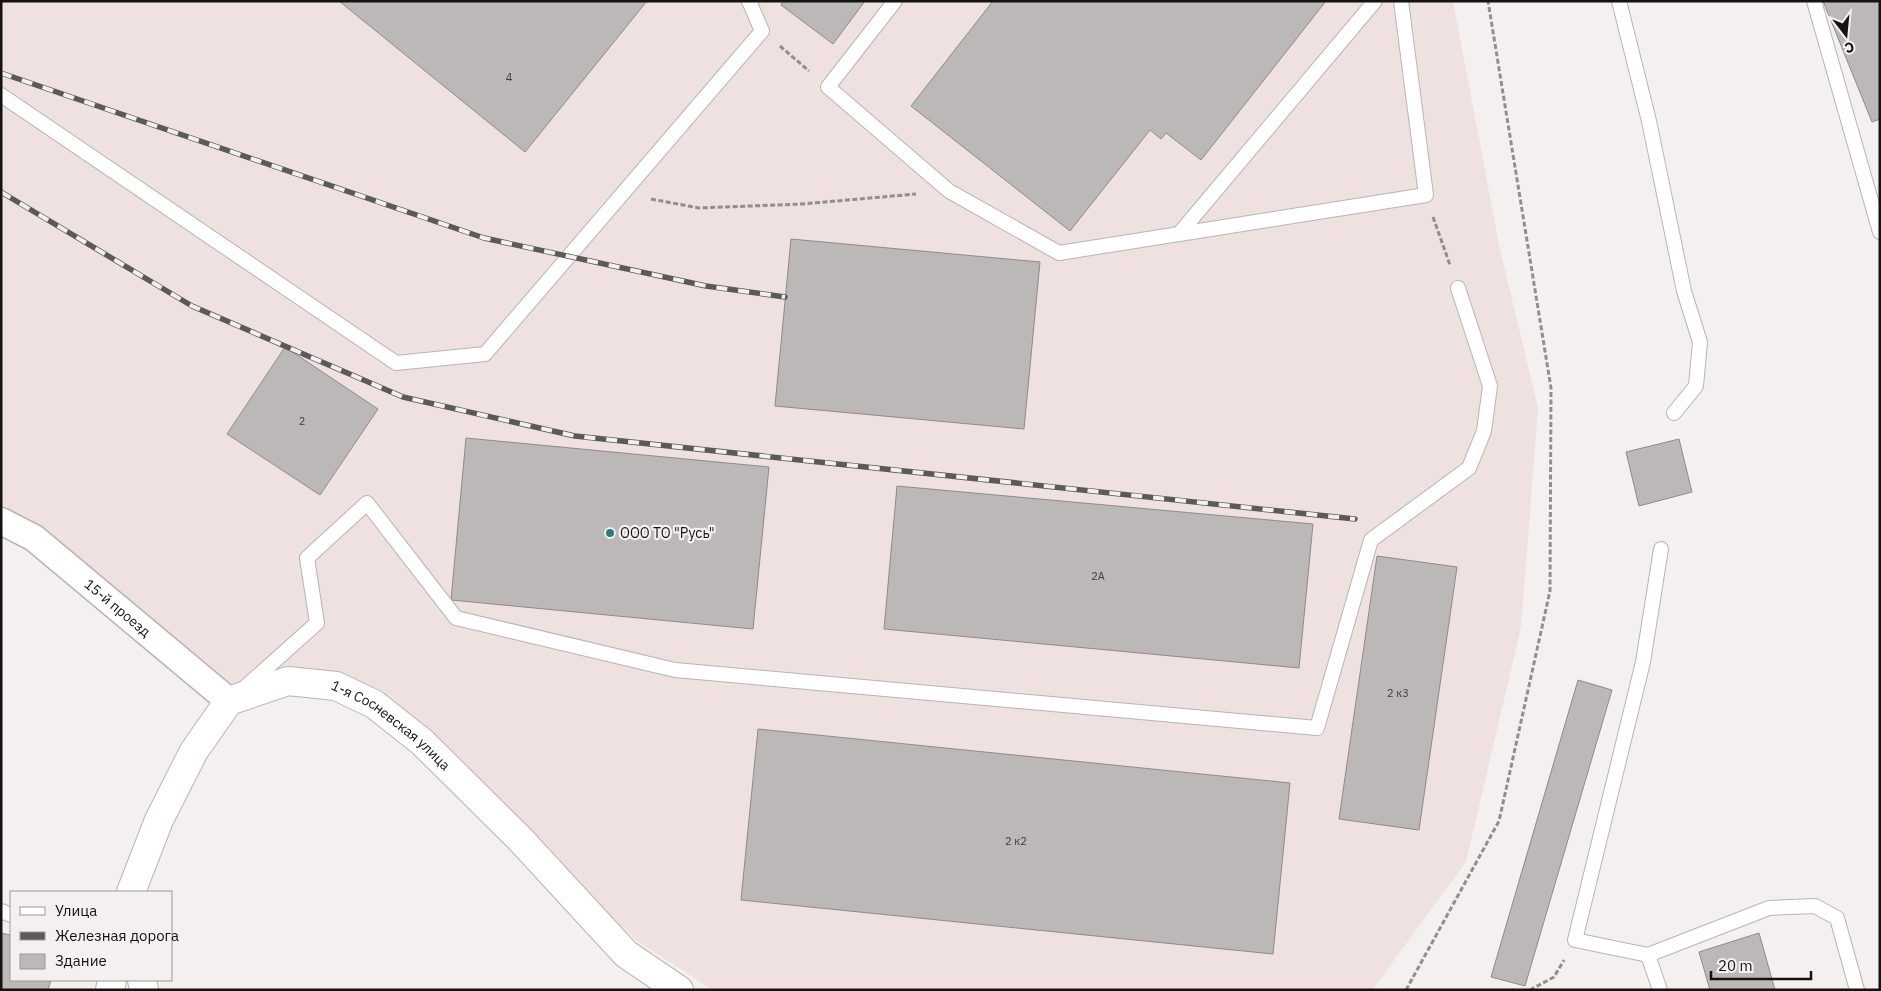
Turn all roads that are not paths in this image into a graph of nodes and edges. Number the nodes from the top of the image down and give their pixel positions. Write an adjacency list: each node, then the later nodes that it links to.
1 (749, 1): 7 (lane)
2 (895, 1): 9 (lane)
3 (1375, 1): 9 (lane)
4 (1400, 1): 9 (lane)
5 (1618, 1): 11 (lane)
6 (1814, 1): 8 (lane)
7 (1, 95)
8 (1880, 232)
9 (1179, 234)
10 (1458, 288): 14 (lane)
11 (1674, 413)
12 (1, 521): 14 (street, 15-й проезд)
13 (1661, 549): 17 (lane)
14 (230, 702): 15 (main road); 18 (main road, 1-я Сосневская улица)
15 (141, 880): 16 (main road)
16 (132, 891)
17 (1648, 955): 19 (lane); 20 (lane)
18 (679, 990)
19 (1660, 990)
20 (1858, 990)

